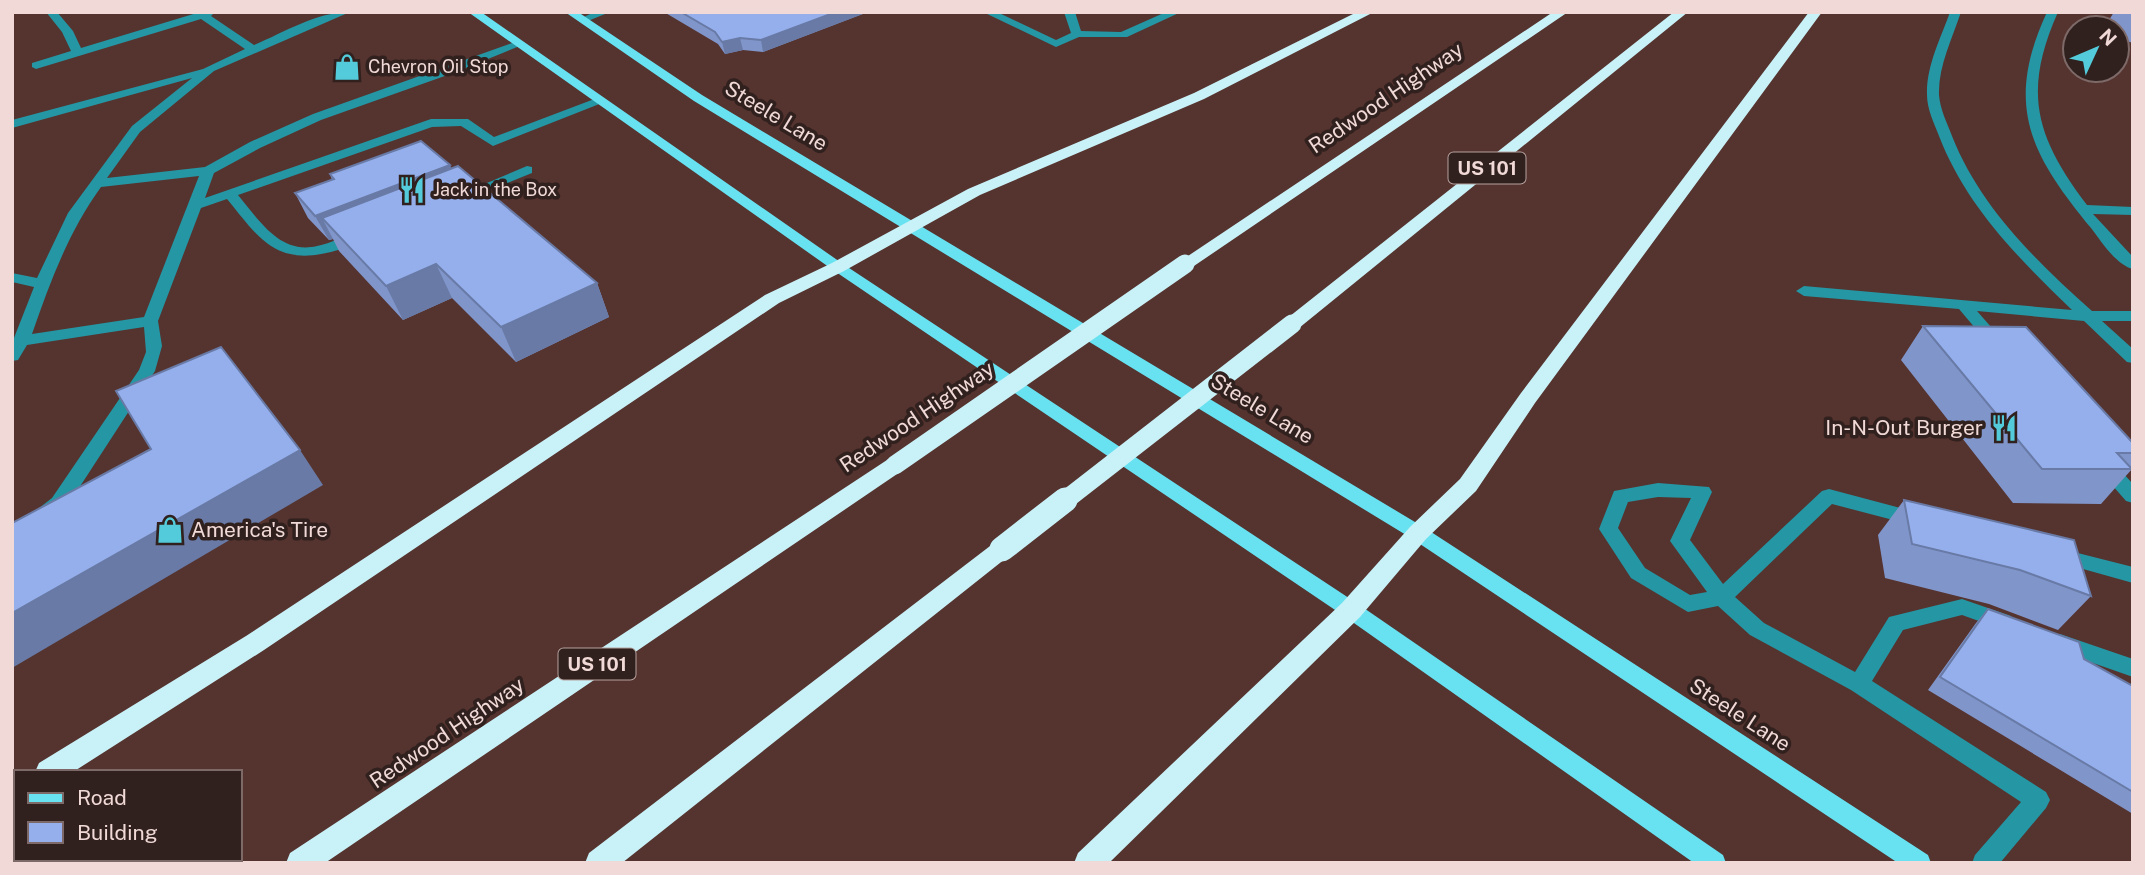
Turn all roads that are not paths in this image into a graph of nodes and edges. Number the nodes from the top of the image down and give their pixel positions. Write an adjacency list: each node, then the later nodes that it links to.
1 (51, 12): 20 (street)
2 (345, 12): 19 (street)
3 (473, 12): 18 (main road)
4 (570, 12): 16 (main road, Steele Lane)
5 (605, 12): 16 (street)
6 (988, 12): 17 (street)
7 (1069, 12): 17 (street)
8 (1176, 12): 17 (street)
9 (1368, 12): 33 (highway)
10 (1562, 12): 60 (highway, Redwood Highway / US 101, bridge)
11 (1682, 12): 61 (highway, US 101, bridge)
12 (1815, 12): 51 (highway)
13 (1956, 12): 41 (street)
14 (2053, 12): 31 (street)
15 (206, 13): 19 (street); 20 (street)
16 (583, 20): 33 (main road, Steele Lane)
17 (1077, 34)
18 (516, 45): 23 (main road); 26 (street)
19 (254, 50): 22 (street)
20 (78, 52): 21 (street)
21 (36, 65)
22 (210, 69): 24 (street); 27 (street)
23 (601, 101): 28 (street); 36 (main road)
24 (12, 124)
25 (527, 170): 29 (street)
26 (208, 171): 27 (street); 30 (street)
27 (96, 183): 38 (street)
28 (230, 194): 30 (street); 34 (street)
29 (453, 200)
30 (194, 206): 43 (street)
31 (2083, 209): 32 (street); 35 (street)
32 (2133, 211)
33 (914, 227): 36 (highway); 51 (main road, Steele Lane)
34 (379, 229)
35 (2133, 265)
36 (838, 267): 56 (main road); 59 (highway)
37 (12, 277): 38 (street)
38 (42, 284): 44 (street)
39 (1804, 291): 40 (street)
40 (1964, 306): 41 (street); 47 (street)
41 (2086, 316): 42 (street); 46 (street)
42 (2133, 316)
43 (150, 321): 44 (street); 52 (street)
44 (22, 341): 45 (street)
45 (12, 356)
46 (2133, 358)
47 (2014, 362)
48 (2096, 455): 49 (street)
49 (2133, 496)
50 (1934, 524): 55 (street)
51 (1418, 533): 56 (highway); 64 (main road, Steele Lane)
52 (12, 538)
53 (2040, 551): 54 (street)
54 (2133, 575)
55 (1722, 597): 55 (street); 58 (street)
56 (1351, 610): 62 (highway); 63 (main road)
57 (2133, 668): 58 (street)
58 (1859, 684): 65 (street)
59 (52, 770)
60 (300, 863)
61 (600, 863)
62 (1088, 863)
63 (1714, 863)
64 (1919, 863)
65 (1984, 863)

